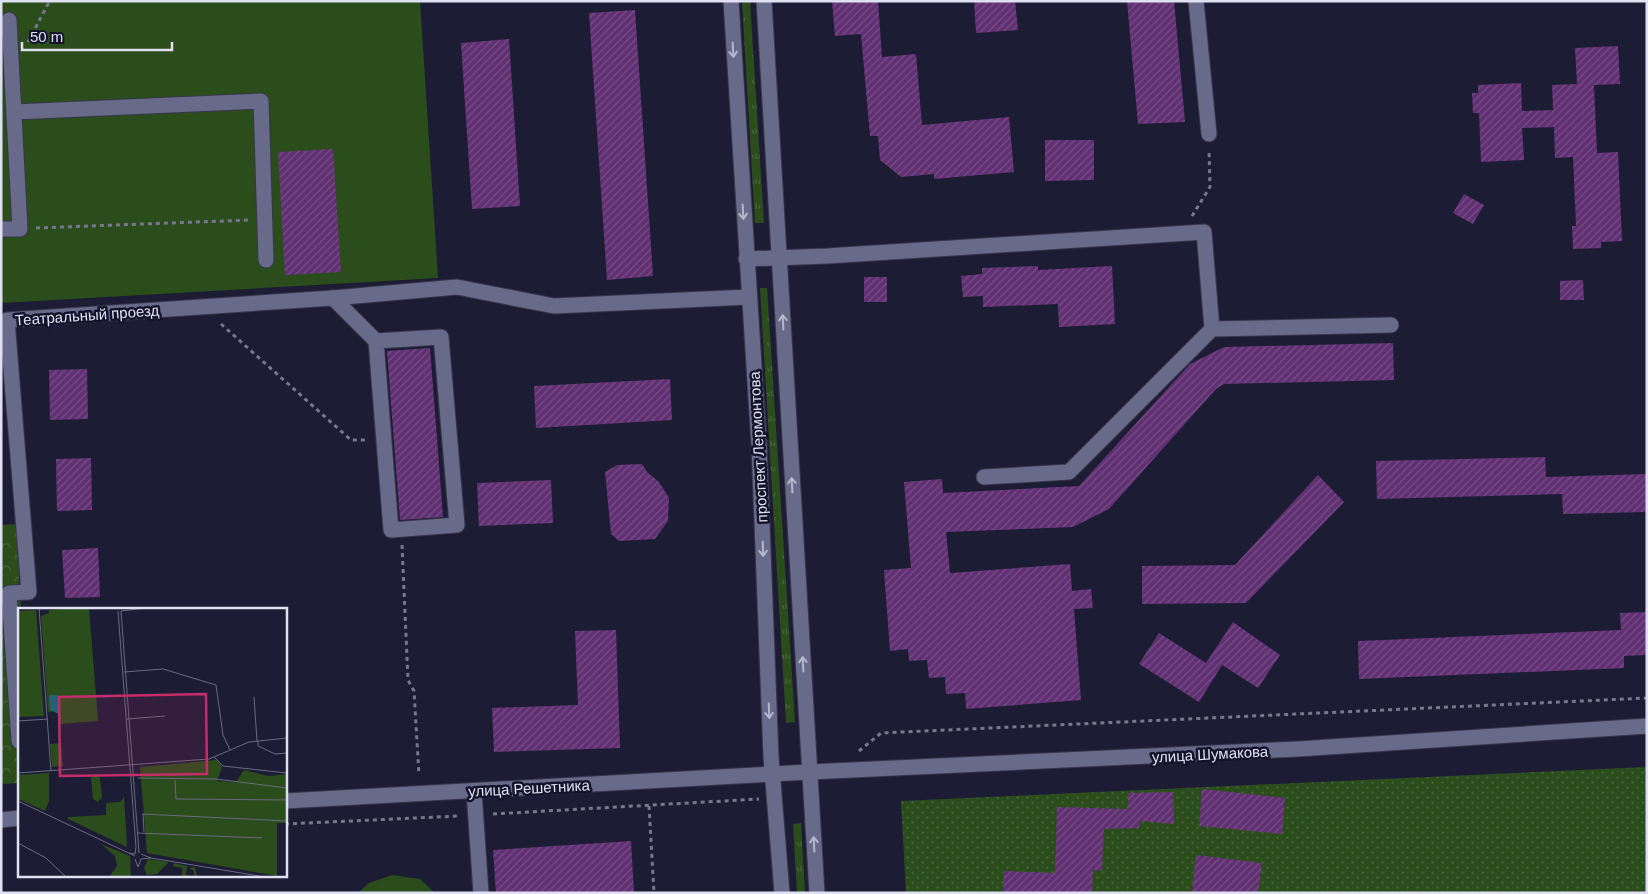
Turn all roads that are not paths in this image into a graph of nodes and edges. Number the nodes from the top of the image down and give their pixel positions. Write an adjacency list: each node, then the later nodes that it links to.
1 (730, 1): 8 (street, проспект Лермонтова, one-way to 8)
2 (764, 1): 9 (street)
3 (1196, 1): 6 (street)
4 (9, 20): 5 (street)
5 (14, 112): 7 (street); 10 (street)
6 (1209, 134)
7 (1, 229)
8 (746, 259): 9 (street); 11 (street, проспект Лермонтова)
9 (779, 259): 15 (street); 20 (street, one-way to 9)
10 (266, 260)
11 (749, 296): 12 (street, Театральный проезд); 21 (street, проспект Лермонтова, one-way to 21)
12 (333, 298): 13 (street, Театральный проезд); 16 (street)
13 (4, 319): 18 (street, Театральный проезд)
14 (1391, 325): 15 (street)
15 (1212, 329): 17 (street)
16 (376, 341): 16 (street)
17 (984, 477)
18 (18, 725)
19 (1647, 726): 20 (street, улица Шумакова)
20 (809, 772): 21 (street, улица Шумакова); 28 (street, one-way to 20)
21 (772, 776): 22 (street, улица Решетника); 27 (street, проспект Лермонтова)
22 (474, 791): 23 (street, улица Решетника); 26 (street)
23 (286, 801)
24 (18, 818): 25 (street)
25 (1, 820)
26 (481, 893)
27 (782, 893)
28 (817, 893)

